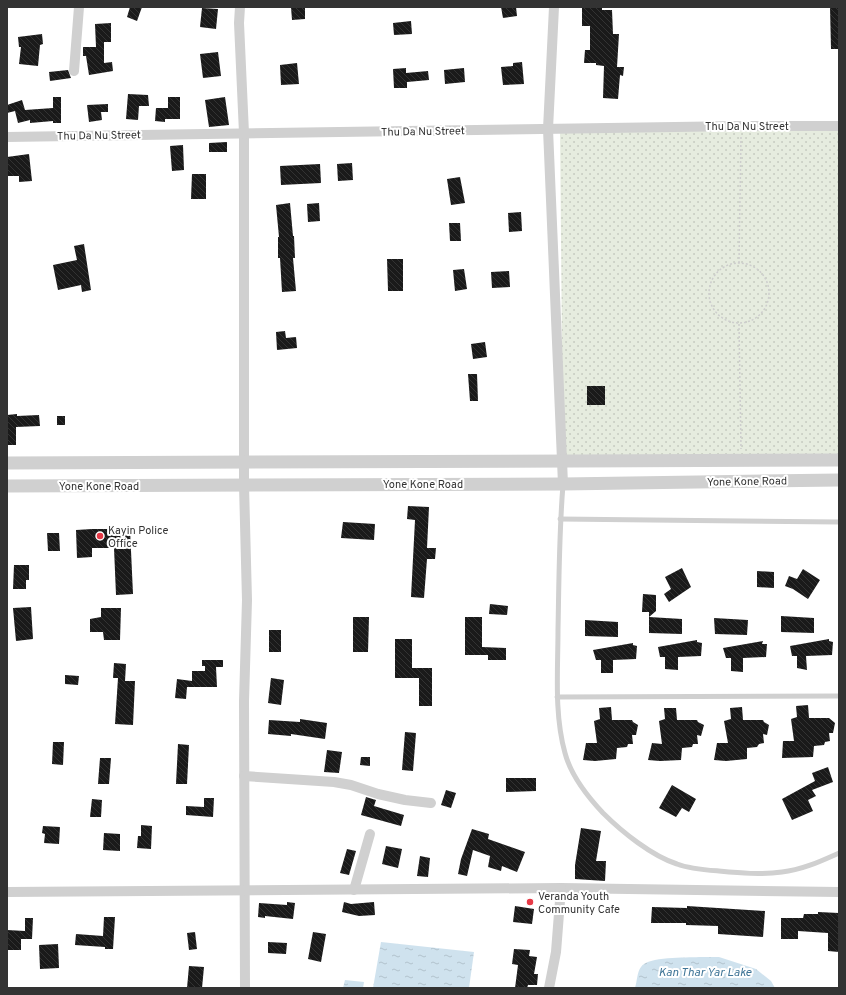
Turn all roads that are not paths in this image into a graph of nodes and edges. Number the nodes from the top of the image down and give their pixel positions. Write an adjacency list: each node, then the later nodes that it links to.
1 (79, 7): 4 (street)
2 (240, 7): 7 (street)
3 (554, 7): 6 (street)
4 (74, 71)
5 (839, 126): 6 (street, Thu Da Nu Street)
6 (548, 129): 7 (street, Thu Da Nu Street); 10 (street)
7 (244, 133): 8 (street, Thu Da Nu Street); 12 (street)
8 (7, 137)
9 (839, 460): 10 (street)
10 (563, 462): 13 (street); 16 (street)
11 (7, 463): 12 (street)
12 (244, 463): 13 (street); 17 (street)
13 (369, 463): 15 (street)
14 (839, 480): 16 (street, Yone Kone Road)
15 (368, 484): 16 (street, Yone Kone Road); 17 (street, Yone Kone Road)
16 (563, 484): 19 (lane)
17 (244, 485): 18 (street, Yone Kone Road); 23 (street)
18 (7, 486)
19 (560, 519): 20 (lane); 22 (lane)
20 (839, 522)
21 (839, 696): 22 (lane)
22 (557, 697): 26 (lane)
23 (244, 776): 24 (street); 29 (street)
24 (431, 803)
25 (370, 834): 28 (street)
26 (839, 853)
27 (560, 888): 28 (street); 31 (street); 33 (street)
28 (354, 890): 29 (street)
29 (245, 891): 30 (street); 32 (street)
30 (7, 892)
31 (839, 892)
32 (245, 988)
33 (549, 988)

